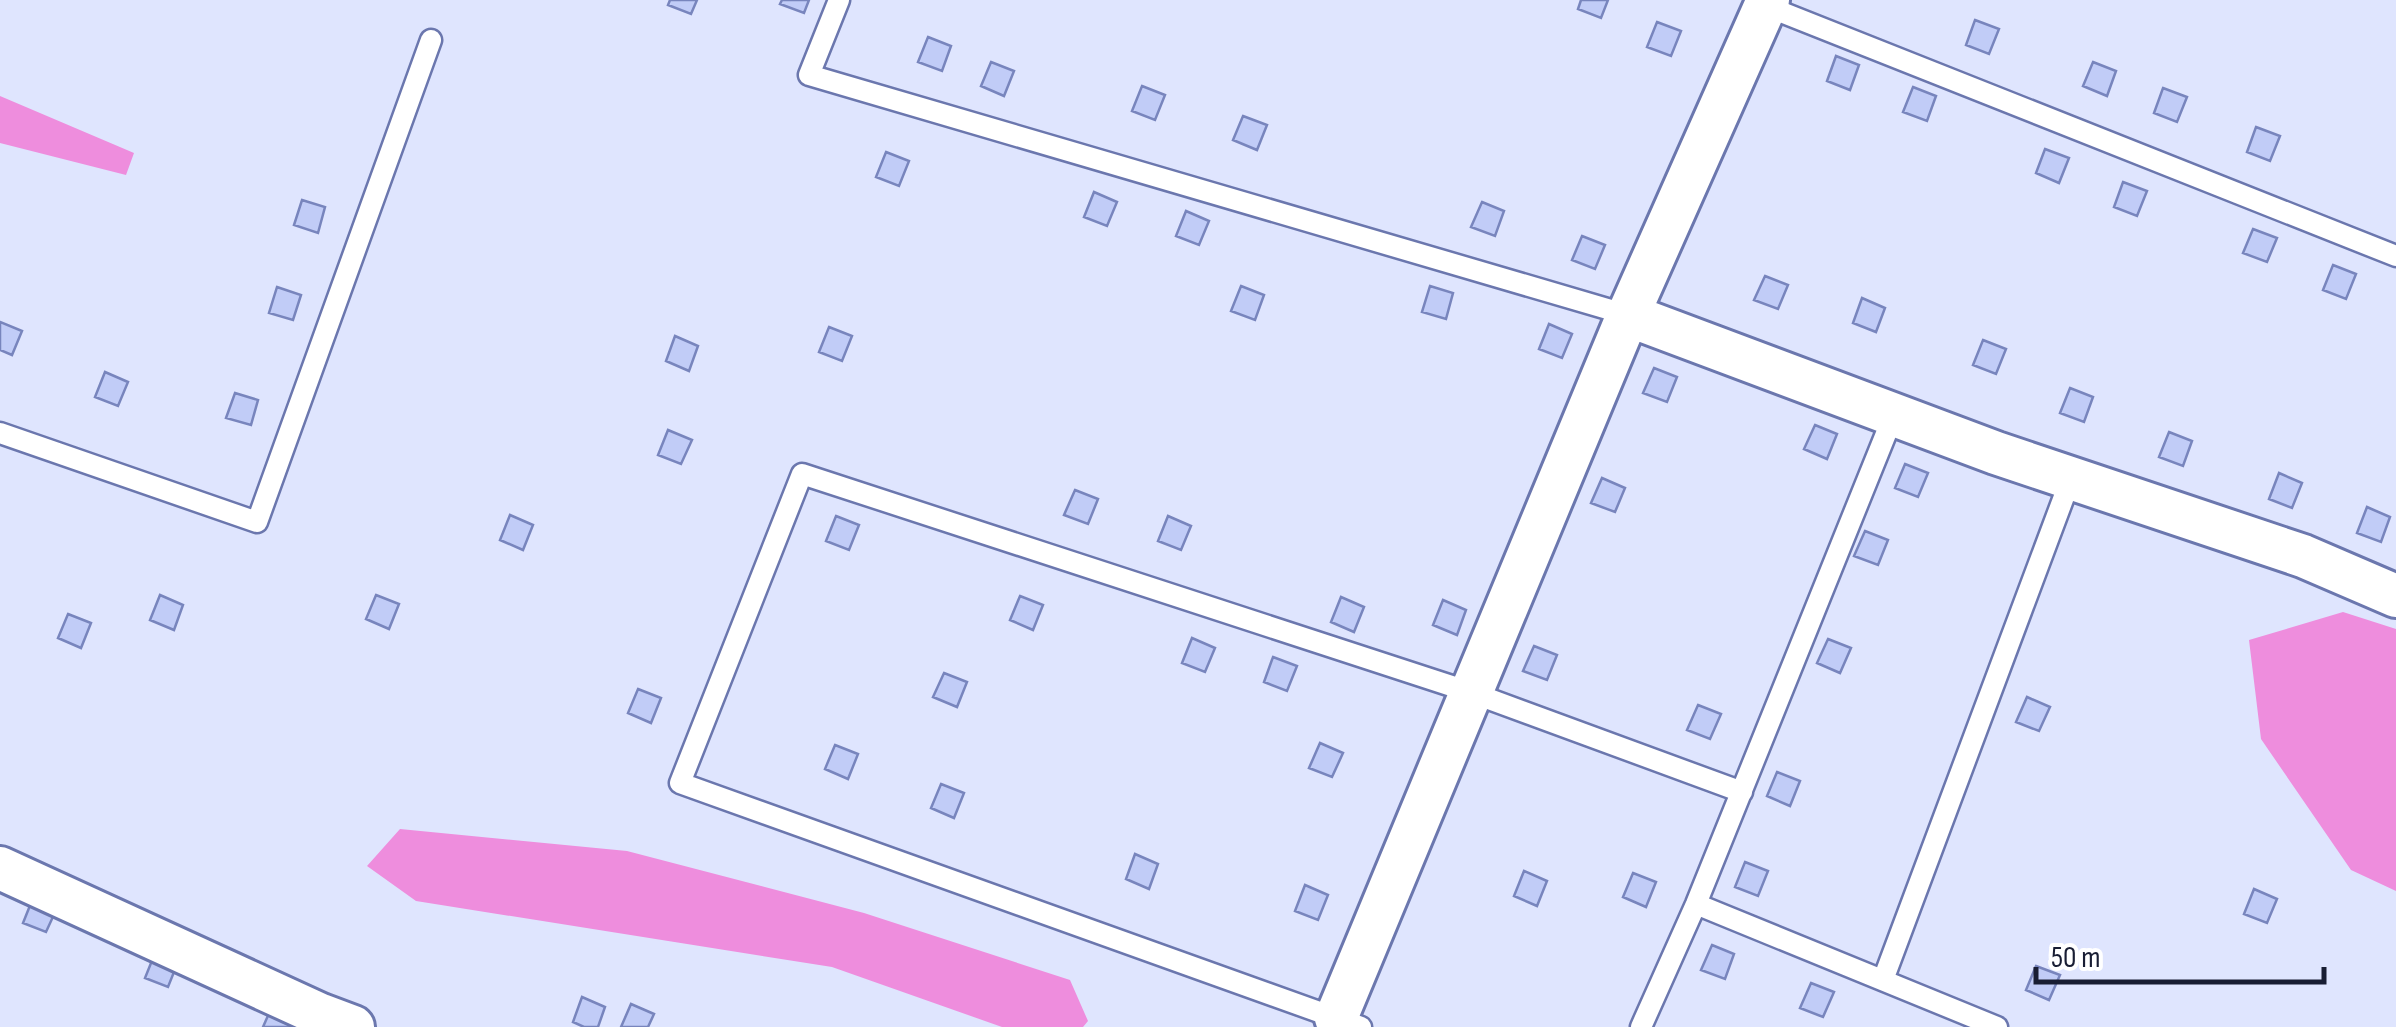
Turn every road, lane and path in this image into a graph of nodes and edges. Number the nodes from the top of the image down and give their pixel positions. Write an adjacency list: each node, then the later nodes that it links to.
1 (840, 0): 5 (lane)
2 (1761, 2): 4 (lane); 5 (street)
3 (431, 40): 7 (lane)
4 (2396, 256)
5 (1628, 314): 6 (street); 10 (street)
6 (1894, 414): 8 (street); 11 (lane)
7 (0, 433)
8 (2071, 478): 9 (street); 14 (lane)
9 (2396, 596)
10 (1470, 692): 11 (lane); 15 (street); 15 (lane)
11 (1742, 792): 13 (lane)
12 (0, 868): 16 (street)
13 (1696, 904): 14 (lane); 17 (lane)
14 (1883, 980): 18 (lane)
15 (1349, 1022)
16 (353, 1027)
17 (1641, 1027)
18 (1997, 1027)

